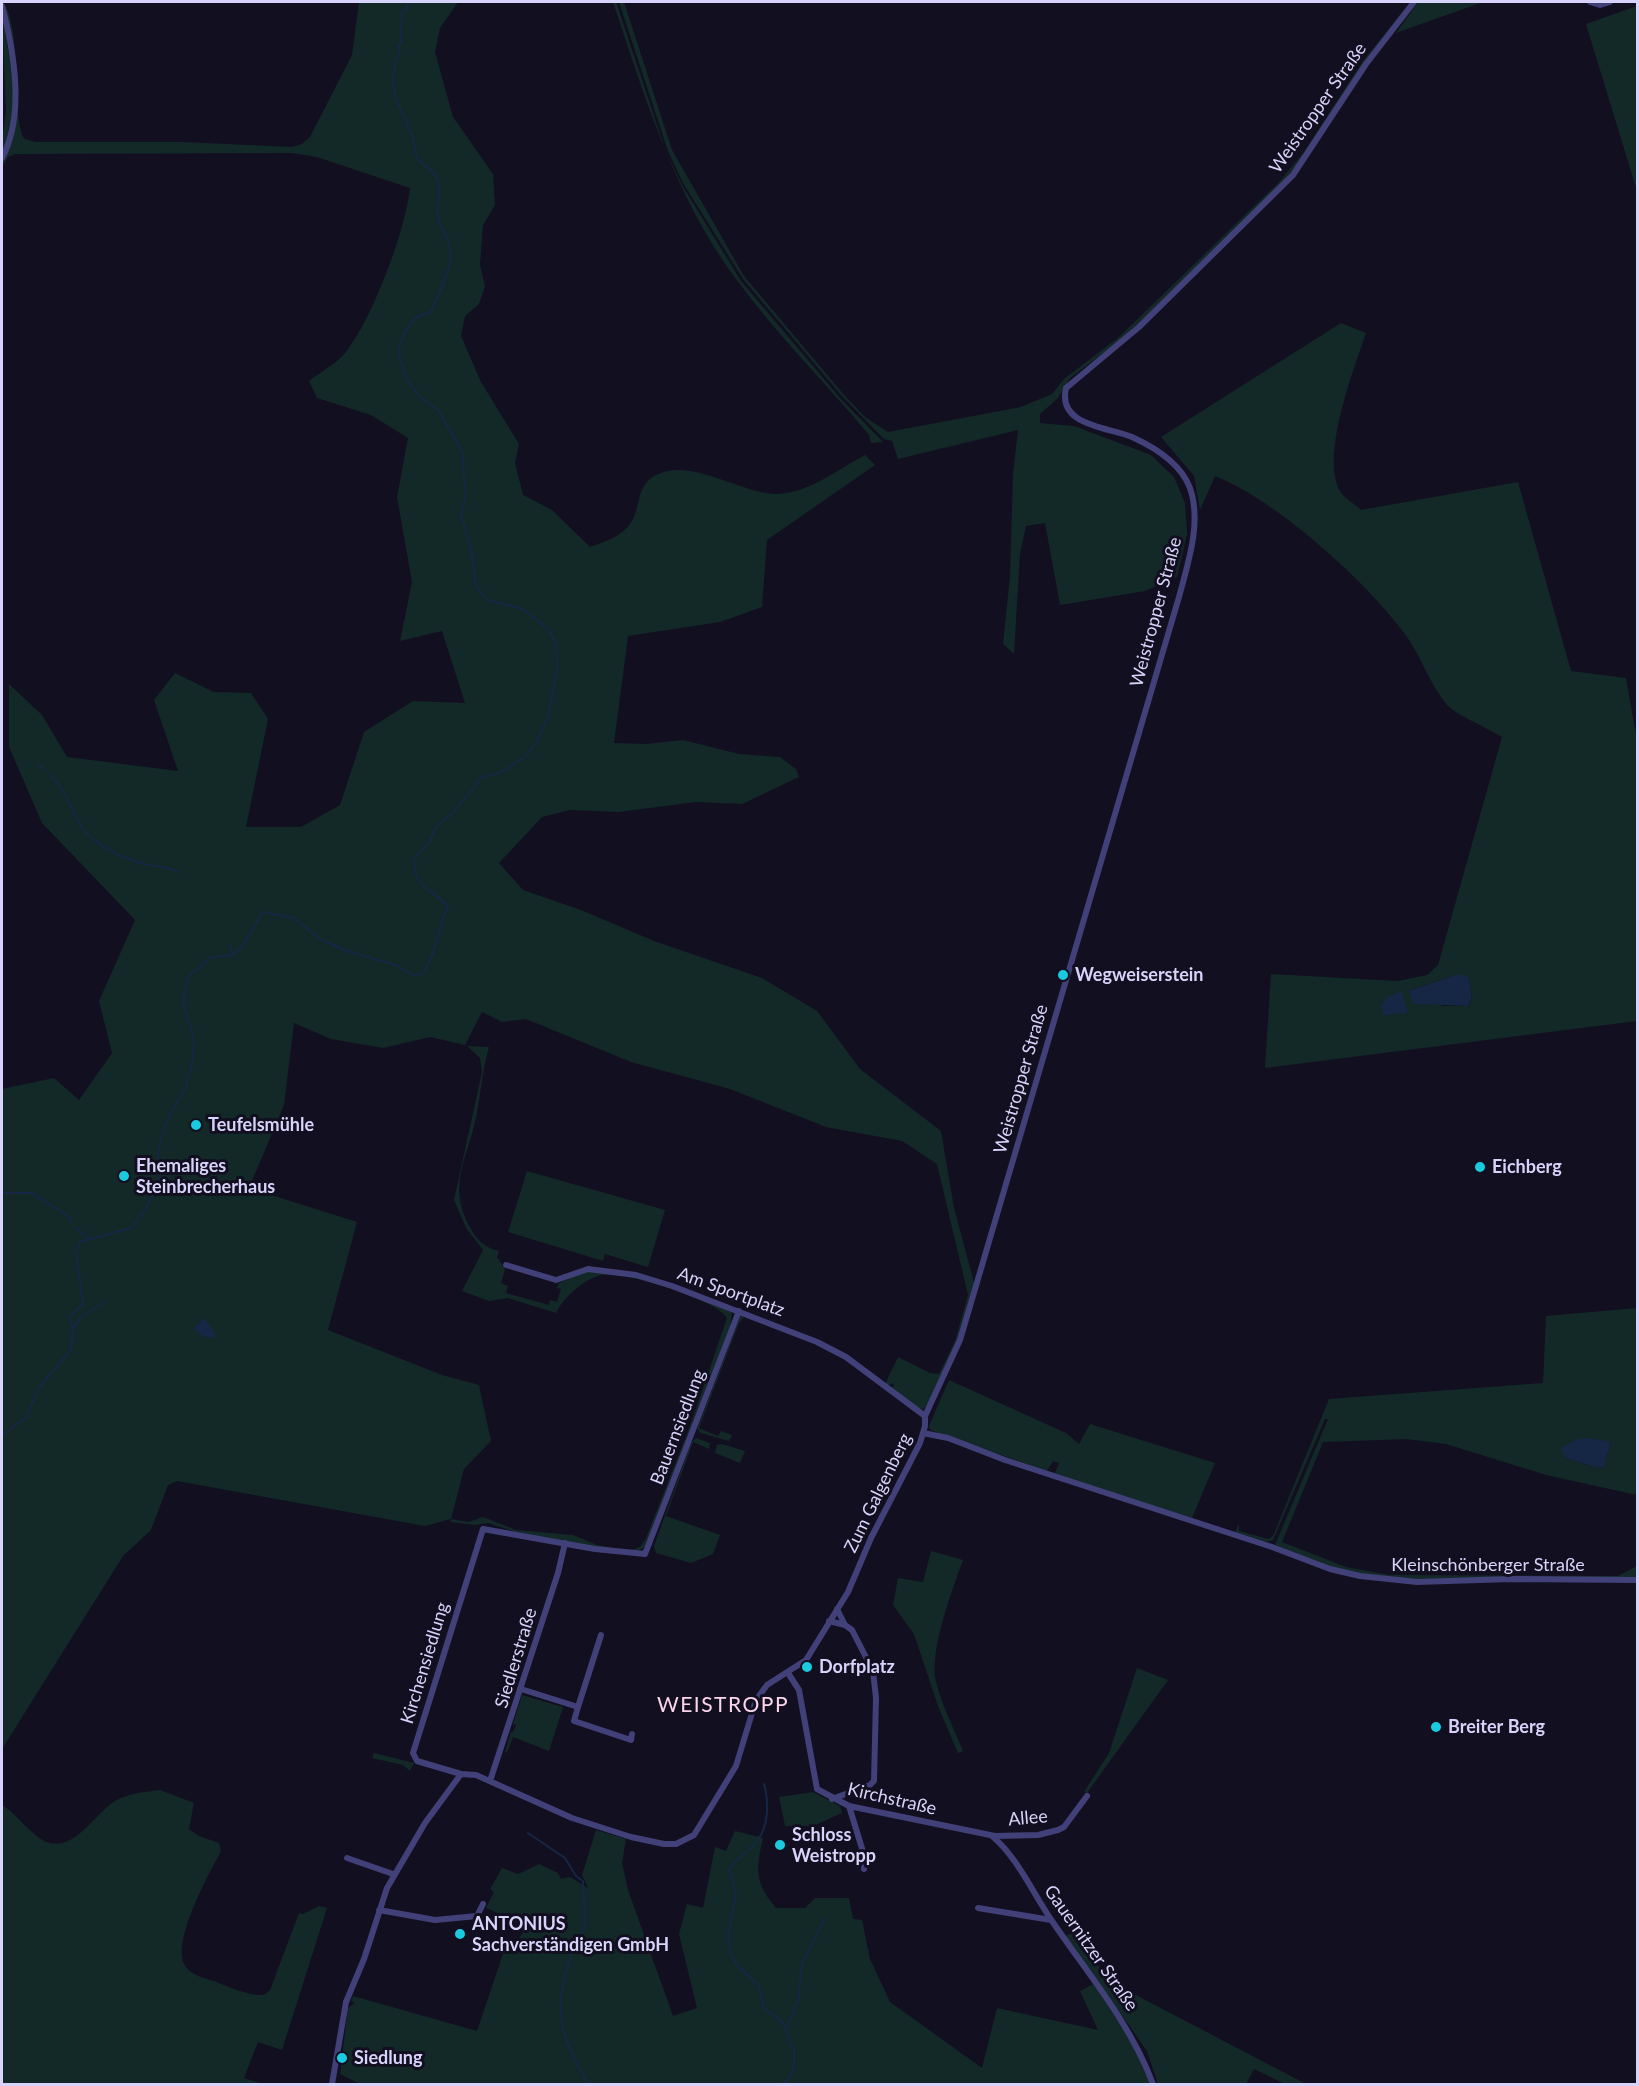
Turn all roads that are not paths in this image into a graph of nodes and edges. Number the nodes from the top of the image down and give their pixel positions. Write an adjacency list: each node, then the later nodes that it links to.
1 (1414, 2): 8 (street, Weistropper Straße)
2 (1590, 2): 3 (street)
3 (1610, 2)
4 (2, 6): 5 (street)
5 (2, 158)
6 (506, 1265): 7 (street, Am Sportplatz)
7 (739, 1311): 9 (street, Am Sportplatz); 11 (street, Bauernsiedlung)
8 (960, 1341): 9 (street, Zum Galgenberg)
9 (925, 1416): 10 (street, Zum Galgenberg)
10 (923, 1433): 12 (street, Kleinschönberger Straße); 13 (street, Zum Galgenberg)
11 (565, 1543): 18 (street, Siedlerstraße); 21 (street, Kirchensiedlung)
12 (1638, 1580)
13 (837, 1609): 14 (street, Zum Galgenberg); 15 (street)
14 (829, 1621): 15 (street); 17 (street, Zum Galgenberg)
15 (844, 1624): 24 (street)
16 (602, 1635): 19 (street)
17 (788, 1673): 22 (street, Kirchensiedlung); 24 (street, Kirchstraße)
18 (522, 1689): 19 (street); 22 (street, Siedlerstraße)
19 (578, 1707): 20 (street)
20 (632, 1734)
21 (461, 1774): 22 (street, Kirchensiedlung); 29 (street)
22 (490, 1781)
23 (1087, 1796): 26 (street, Allee)
24 (832, 1799): 25 (street, Kirchstraße)
25 (849, 1806): 26 (street, Kirchstraße); 28 (street)
26 (992, 1836): 33 (street, Gauernitzer Straße)
27 (347, 1858): 29 (street)
28 (864, 1869)
29 (393, 1874): 32 (street)
30 (483, 1904): 32 (street)
31 (978, 1908): 33 (street)
32 (379, 1910): 34 (street)
33 (1051, 1920): 35 (street, Gauernitzer Straße)
34 (332, 2085)
35 (1153, 2085)

